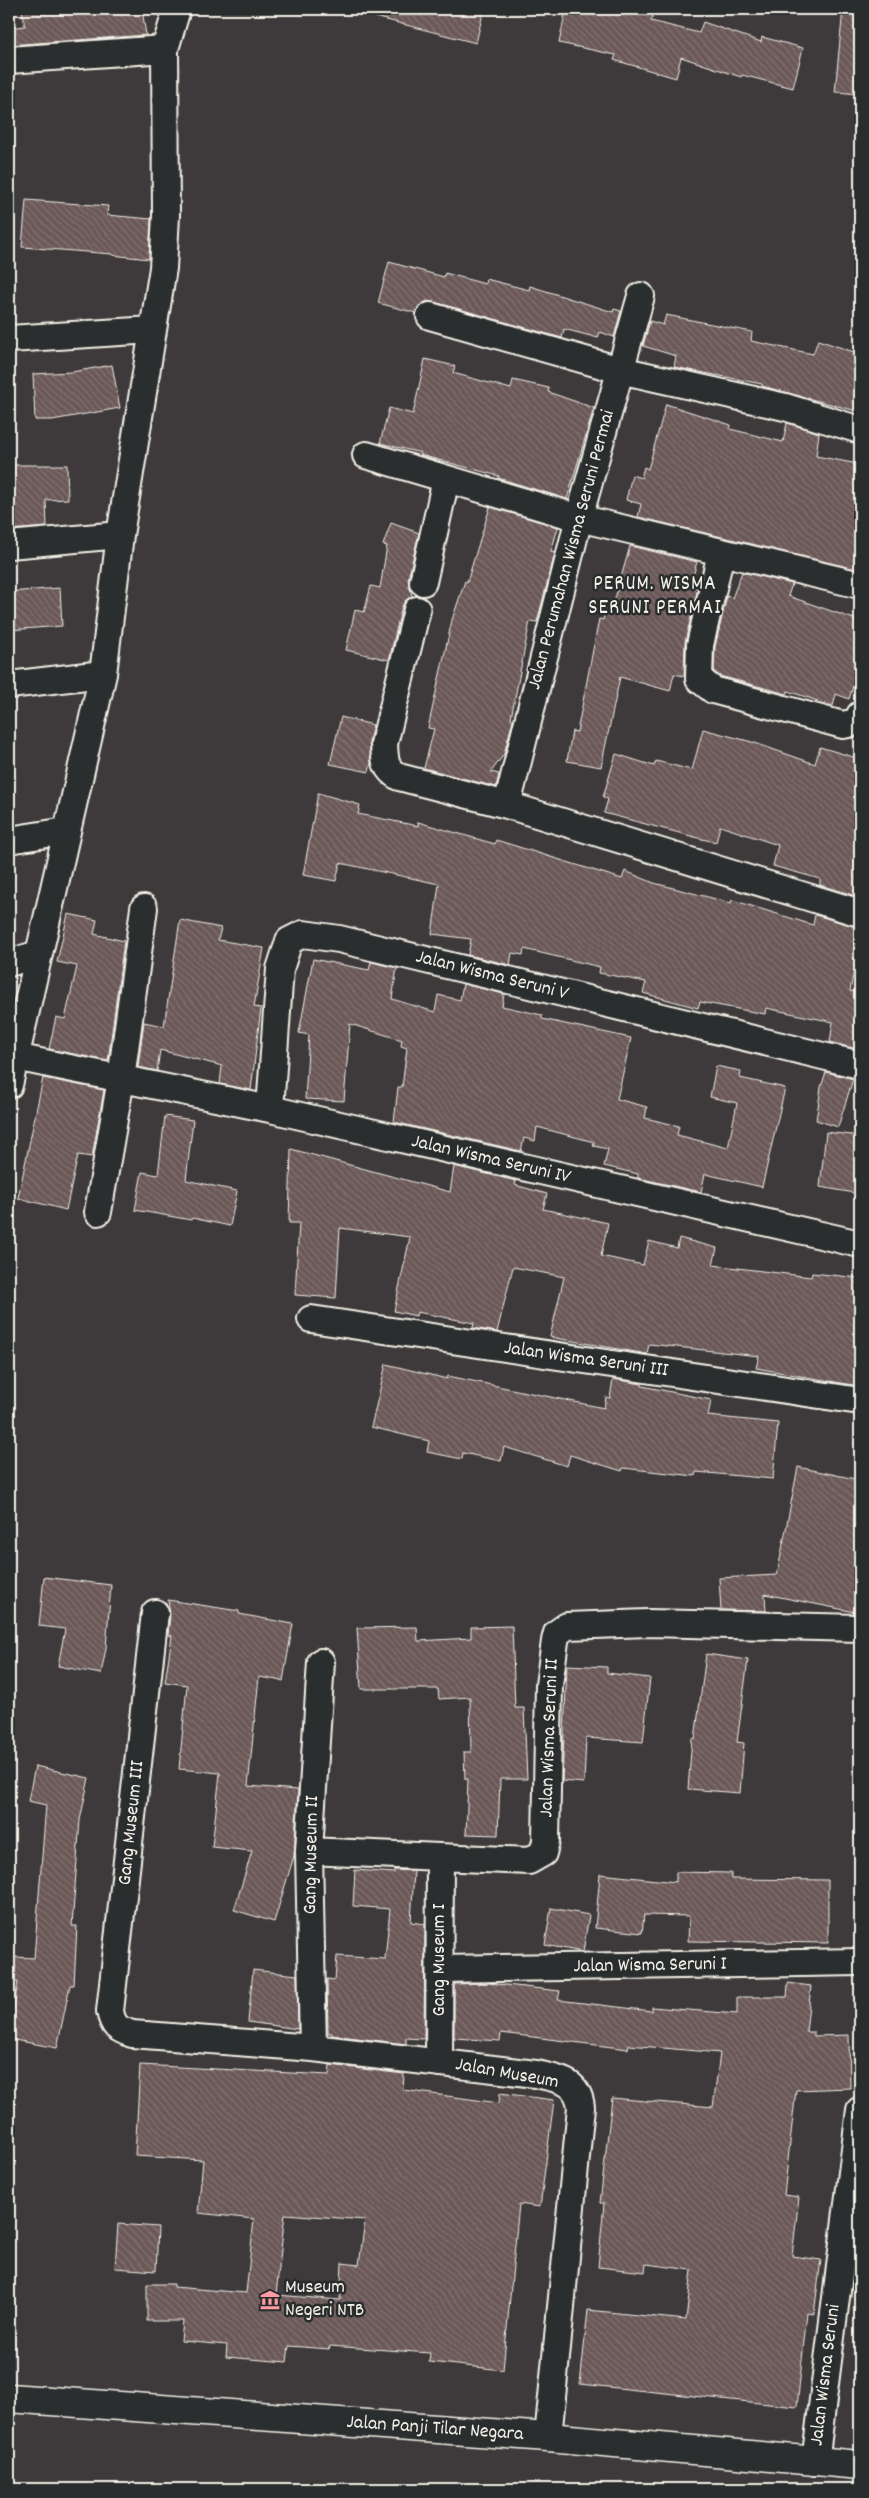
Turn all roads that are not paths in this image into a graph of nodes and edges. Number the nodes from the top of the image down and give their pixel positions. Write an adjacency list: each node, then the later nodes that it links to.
1 (177, 9): 2 (street)
2 (165, 49): 3 (street); 6 (street)
3 (9, 60)
4 (641, 296): 8 (street, Jalan Perumahan Wisma Seruni Permai)
5 (430, 316): 8 (street)
6 (152, 330): 7 (street); 13 (street)
7 (9, 339)
8 (620, 370): 9 (street); 12 (street, Jalan Perumahan Wisma Seruni Permai)
9 (860, 430)
10 (366, 455): 11 (street)
11 (446, 479): 12 (street); 16 (street)
12 (579, 518): 15 (street); 22 (street, Jalan Perumahan Wisma Seruni Permai)
13 (120, 535): 14 (street); 19 (street)
14 (9, 545)
15 (720, 553): 17 (street); 21 (street)
16 (423, 582)
17 (860, 585)
18 (417, 610): 22 (street)
19 (103, 674): 20 (street); 23 (street)
20 (9, 685)
21 (860, 715)
22 (507, 804): 26 (street)
23 (66, 831): 24 (street); 27 (street)
24 (9, 840)
25 (144, 908): 31 (street)
26 (860, 913)
27 (38, 954): 28 (street); 29 (street)
28 (9, 963)
29 (15, 1044): 31 (street, Jalan Wisma Seruni IV); 32 (street)
30 (860, 1065): 33 (street, Jalan Wisma Seruni V)
31 (121, 1079): 33 (street, Jalan Wisma Seruni IV); 34 (street)
32 (9, 1085)
33 (270, 1109): 35 (street, Jalan Wisma Seruni IV)
34 (98, 1212)
35 (860, 1244)
36 (312, 1320): 37 (street, Jalan Wisma Seruni III)
37 (860, 1401)
38 (155, 1613): 45 (street, Gang Museum III)
39 (860, 1628): 42 (street, Jalan Wisma Seruni II)
40 (321, 1662): 41 (street, Gang Museum II)
41 (309, 1851): 42 (street, Jalan Wisma Seruni II); 46 (street, Gang Museum II)
42 (440, 1857): 44 (street, Gang Museum I)
43 (860, 1962): 44 (street, Jalan Wisma Seruni I)
44 (441, 1970): 47 (street, Gang Museum I)
45 (118, 2030): 46 (street, Jalan Museum)
46 (313, 2048): 47 (street, Jalan Museum)
47 (439, 2063): 50 (street, Jalan Museum)
48 (860, 2110): 51 (street, Jalan Wisma Seruni)
49 (9, 2398): 50 (main road, Jalan Panji Tilar Negara)
50 (548, 2437): 51 (main road, Jalan Panji Tilar Negara)
51 (814, 2462): 52 (main road, Jalan Panji Tilar Negara)
52 (860, 2465)

